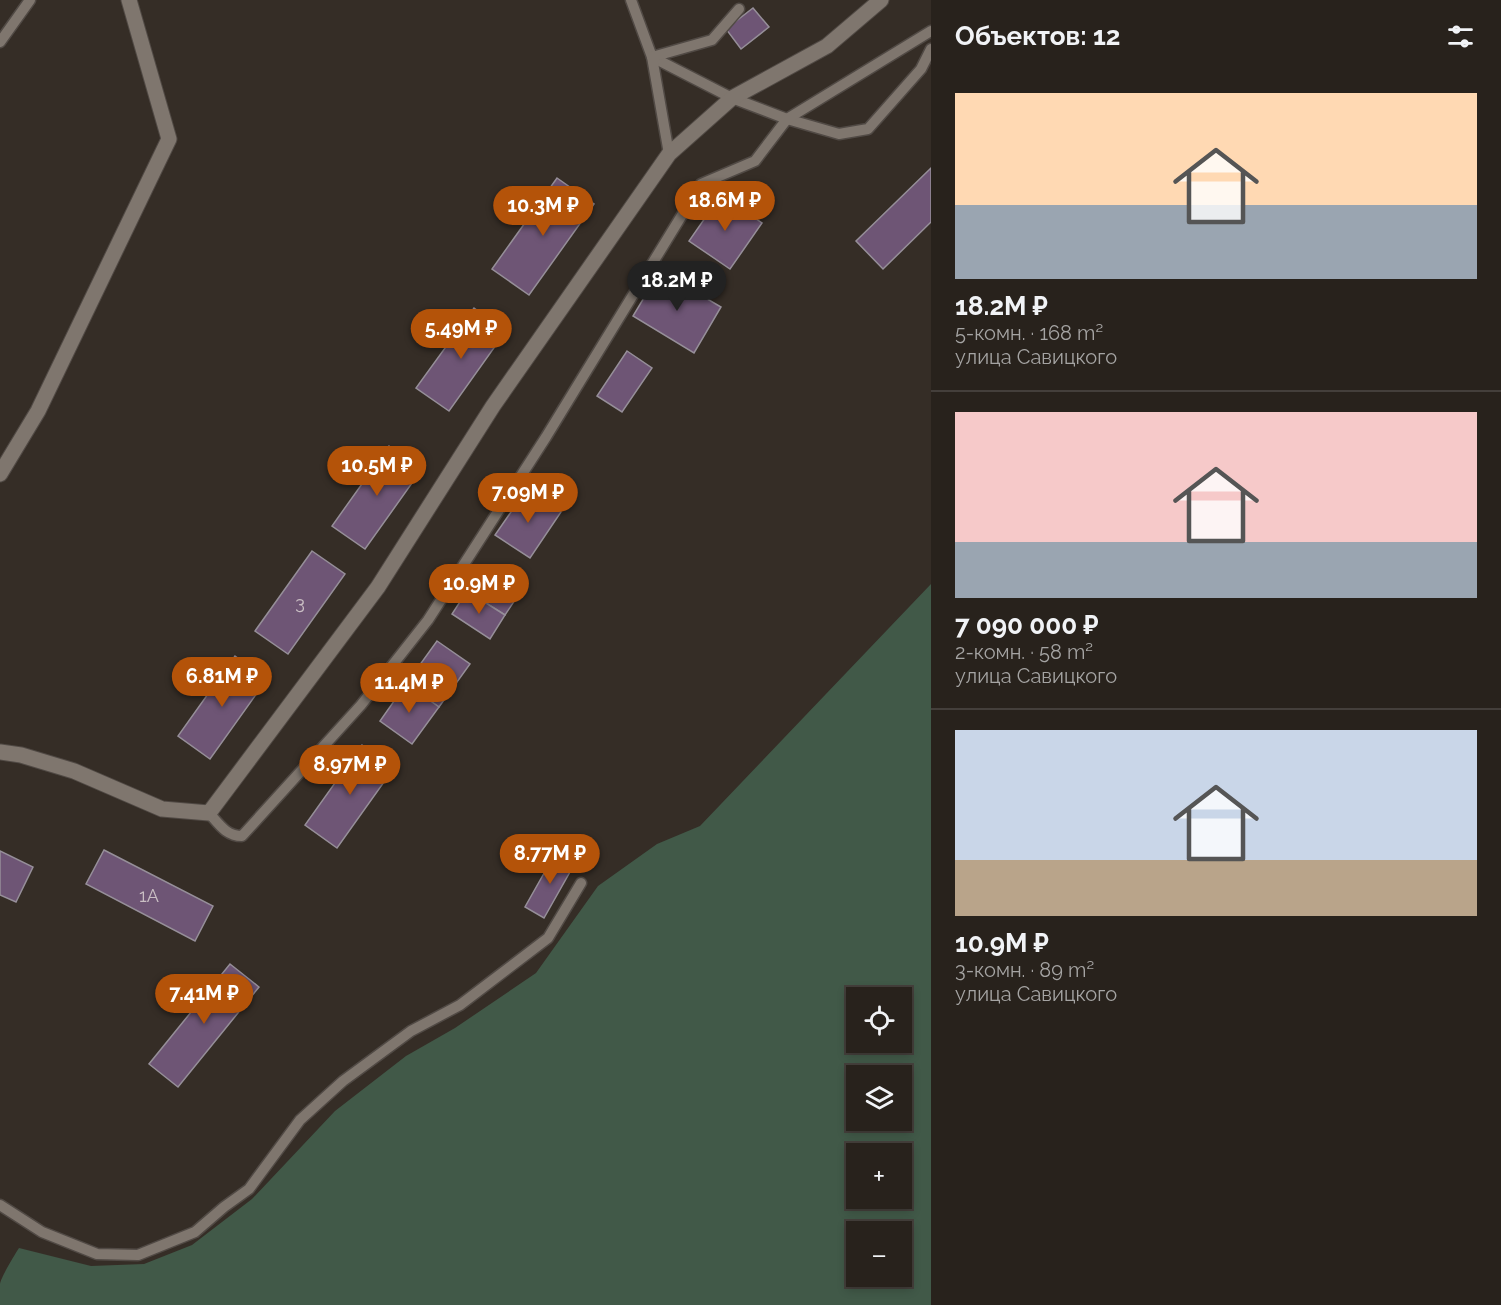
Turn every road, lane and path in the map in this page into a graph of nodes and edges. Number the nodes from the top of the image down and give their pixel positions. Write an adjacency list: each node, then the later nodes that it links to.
1 (30, 0): 7 (lane)
2 (129, 0): 13 (street)
3 (631, 0): 9 (lane)
4 (881, 0): 10 (street)
5 (739, 9): 9 (lane)
6 (931, 31): 11 (lane)
7 (0, 42)
8 (931, 49): 11 (lane)
9 (652, 57): 10 (lane); 12 (lane)
10 (732, 98): 11 (lane); 12 (street)
11 (787, 119): 15 (lane)
12 (669, 154): 15 (street)
13 (0, 474)
14 (0, 752): 15 (street)
15 (209, 813)
16 (581, 883): 17 (lane)
17 (0, 1204)

